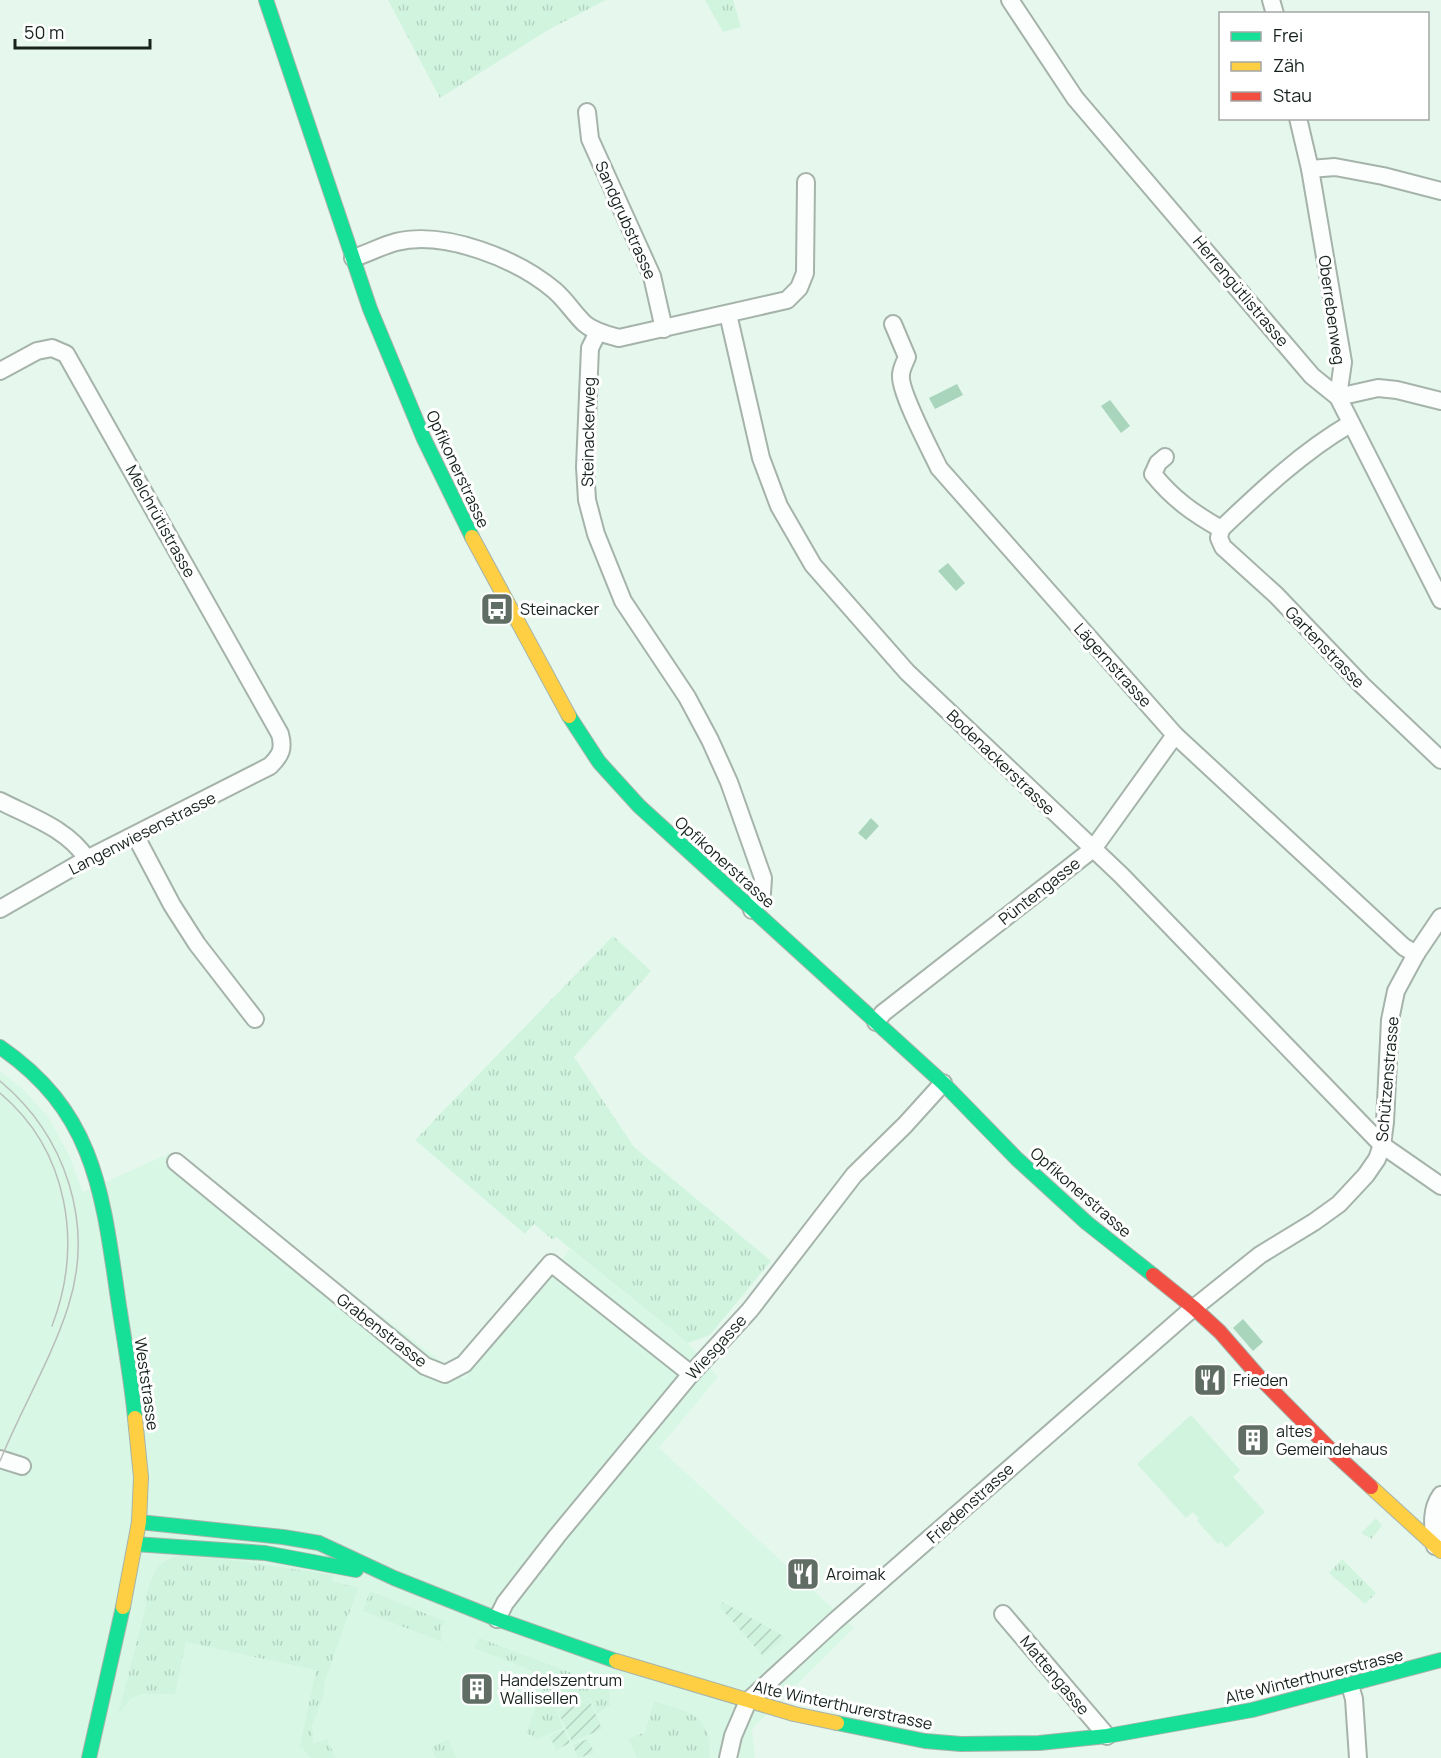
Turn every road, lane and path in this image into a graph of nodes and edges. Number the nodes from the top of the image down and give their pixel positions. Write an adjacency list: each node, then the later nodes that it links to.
1 (266, 0): 8 (main road, Opfikonerstrasse)
2 (1017, 2): 14 (street, Herrengütlistrasse)
3 (587, 112): 11 (street, Sandgrubstrasse)
4 (1299, 120): 5 (street, Oberrebenweg)
5 (1310, 169): 7 (street); 14 (street, Oberrebenweg)
6 (806, 182): 9 (street)
7 (1441, 191)
8 (352, 258): 12 (street); 28 (main road, Opfikonerstrasse)
9 (728, 314): 11 (street); 25 (street, Bodenackerstrasse)
10 (893, 324): 20 (street, Lägernstrasse)
11 (663, 328): 12 (street)
12 (597, 332): 28 (street, Steinackerweg)
13 (0, 371): 21 (street, Melchrütistrasse)
14 (1338, 397): 15 (street); 16 (street, Herrengütlistrasse)
15 (1441, 401)
16 (1350, 424): 18 (street); 19 (street, Herrengütlistrasse)
17 (1165, 457): 18 (street)
18 (1221, 529): 22 (street, Gartenstrasse)
19 (1441, 600)
20 (1175, 735): 25 (street, Püntengasse); 30 (street, Lägernstrasse)
21 (281, 754): 24 (street, Langenwiesenstrasse)
22 (1441, 760)
23 (0, 801): 26 (street)
24 (135, 835): 26 (street, Langenwiesenstrasse); 31 (street)
25 (1093, 849): 32 (street, Püntengasse); 35 (street, Bodenackerstrasse)
26 (87, 859): 27 (street, Langenwiesenstrasse)
27 (0, 909)
28 (752, 910): 32 (main road, Opfikonerstrasse)
29 (1441, 917): 30 (street, Schützenstrasse)
30 (1416, 954): 35 (street, Schützenstrasse)
31 (255, 1019)
32 (876, 1022): 34 (main road, Opfikonerstrasse)
33 (0, 1047): 43 (main road, Weststrasse)
34 (943, 1083): 38 (main road, Opfikonerstrasse); 39 (street, Wiesgasse)
35 (1382, 1144): 37 (street, Bodenackerstrasse); 38 (street, Schützenstrasse)
36 (176, 1162): 39 (street, Grabenstrasse)
37 (1441, 1186)
38 (1194, 1308): 45 (main road, Opfikonerstrasse); 51 (street, Friedenstrasse)
39 (691, 1374): 48 (street, Wiesgasse)
40 (0, 1459): 41 (street)
41 (22, 1466)
42 (1441, 1495): 45 (street)
43 (139, 1522): 44 (main road, Weststrasse); 46 (main road, Alte Winterthurerstrasse)
44 (135, 1544): 46 (main road, Alte Winterthurerstrasse); 54 (main road, Weststrasse)
45 (1438, 1548)
46 (394, 1578): 48 (main road, Alte Winterthurerstrasse)
47 (1003, 1614): 52 (street, Mattengasse)
48 (497, 1619): 51 (main road, Alte Winterthurerstrasse)
49 (1441, 1660): 50 (main road, Alte Winterthurerstrasse)
50 (1350, 1685): 52 (main road, Alte Winterthurerstrasse); 57 (street)
51 (748, 1701): 53 (main road, Alte Winterthurerstrasse); 55 (street)
52 (1107, 1736): 53 (main road, Alte Winterthurerstrasse)
53 (961, 1744): 56 (street)
54 (89, 1758)
55 (728, 1758)
56 (971, 1758)
57 (1358, 1758)

